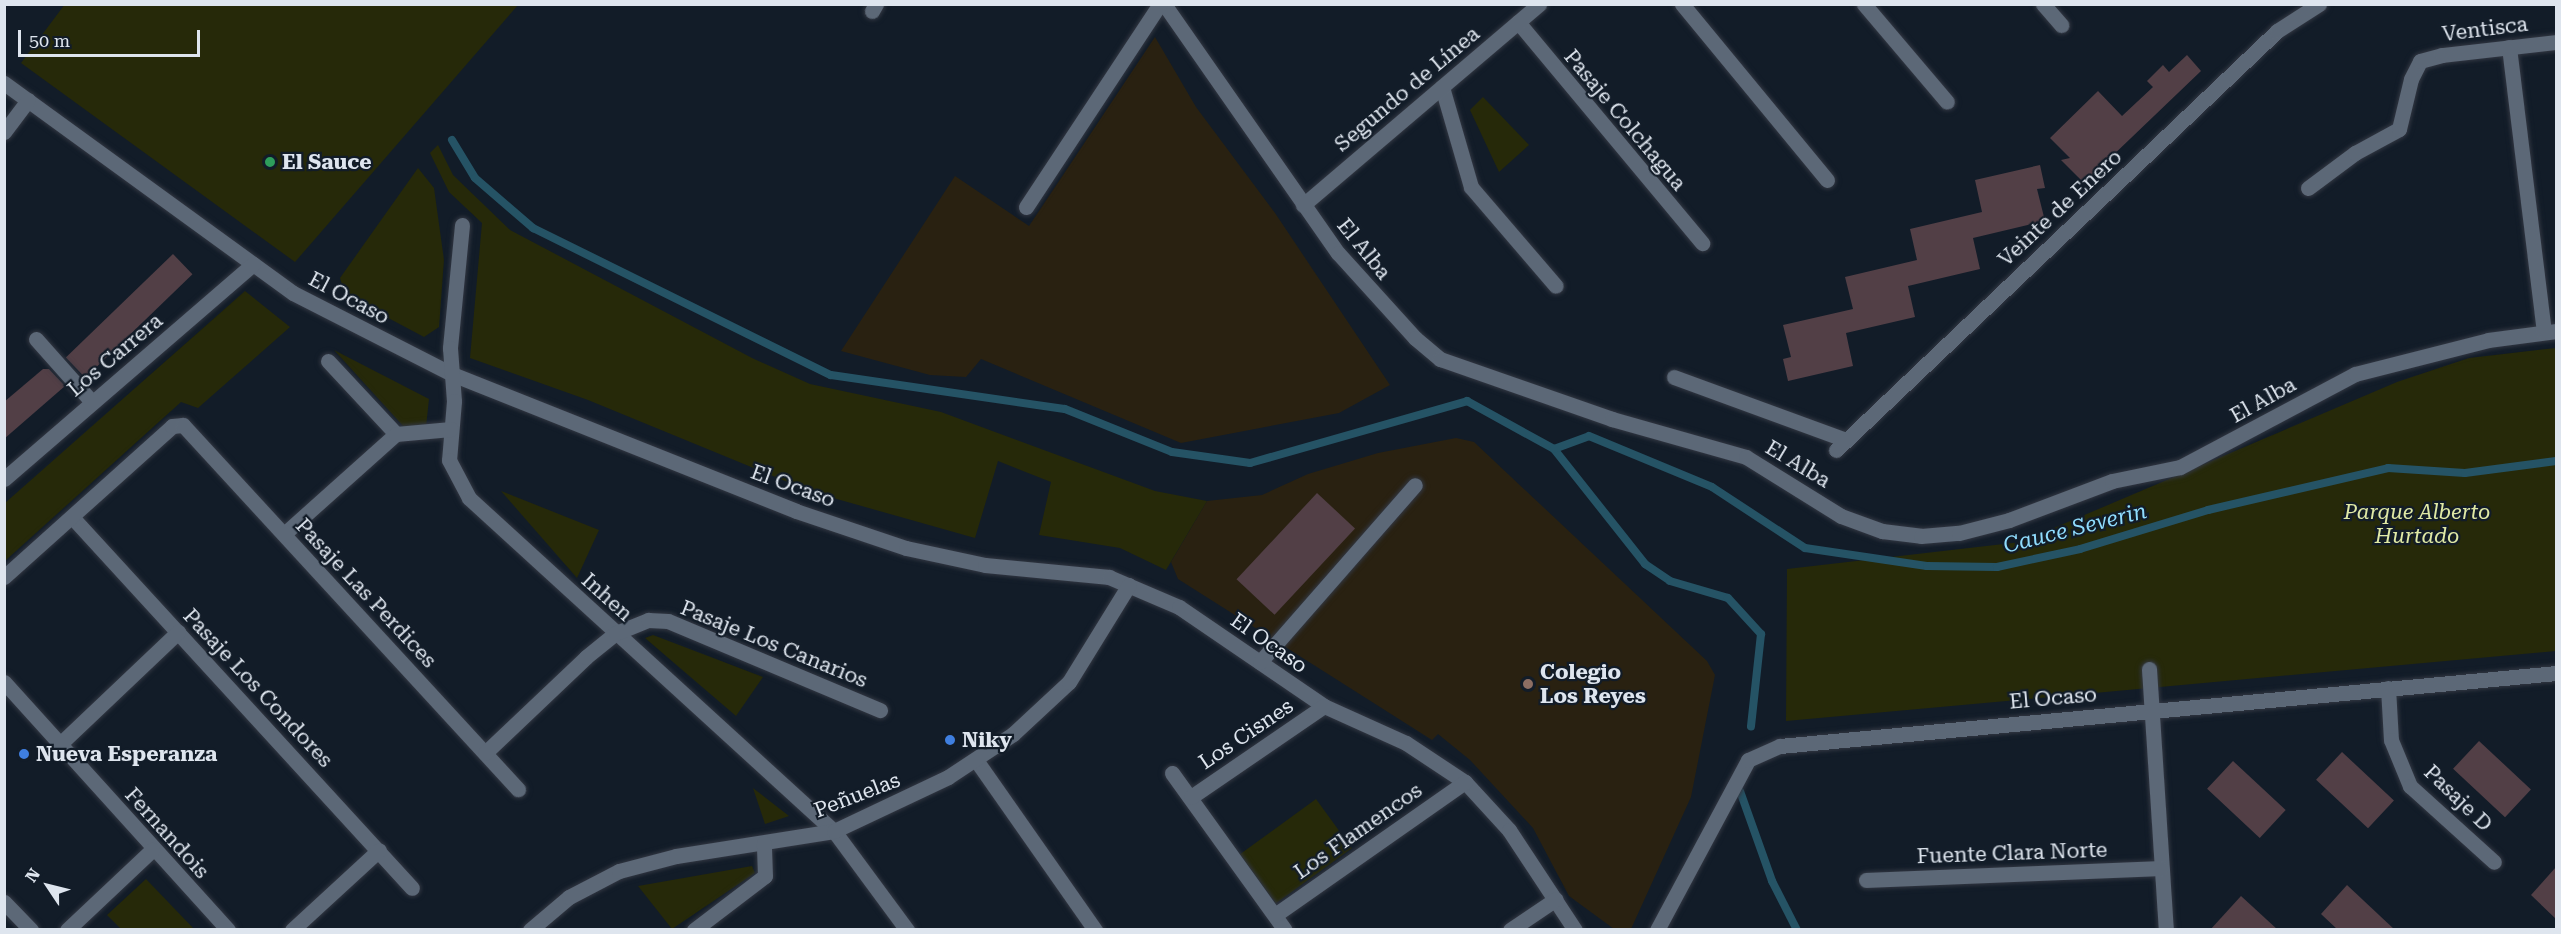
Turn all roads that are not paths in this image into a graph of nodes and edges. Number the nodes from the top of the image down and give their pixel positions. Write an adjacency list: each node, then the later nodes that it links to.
1 (1162, 4): 18 (street, El Alba); 19 (street)
2 (1539, 4): 7 (street, Segundo de Línea)
3 (1682, 4): 16 (street)
4 (1864, 4): 14 (street)
5 (2043, 4): 8 (street)
6 (2319, 4): 28 (street, Veinte de Enero)
7 (1518, 22): 12 (street, Segundo de Línea); 21 (street, Pasaje Colchagua)
8 (2061, 25)
9 (2556, 42): 10 (street, Ventisca)
10 (2509, 47): 17 (street, Ventisca); 24 (street)
11 (4, 83): 13 (street, El Ocaso)
12 (1442, 87): 18 (street, Segundo de Línea); 23 (street)
13 (28, 99): 15 (street); 22 (street, El Ocaso)
14 (1947, 102)
15 (4, 132)
16 (1827, 180)
17 (2308, 189)
18 (1303, 205): 24 (street, El Alba)
19 (1026, 207)
20 (462, 225): 27 (street, Inhen)
21 (1702, 243)
22 (253, 264): 27 (street, El Ocaso); 29 (street, Los Carrera)
23 (1556, 286)
24 (2550, 331)
25 (36, 339): 29 (street)
26 (328, 361): 31 (street)
27 (452, 375): 30 (street, Inhen); 37 (street, El Ocaso)
28 (1674, 377)
29 (91, 401): 32 (street, Los Carrera)
30 (451, 429): 31 (street); 39 (street, Inhen)
31 (396, 434): 35 (street)
32 (4, 479)
33 (1416, 485): 40 (street)
34 (72, 517): 35 (street, Pasaje Las Perdices); 36 (street); 38 (street, Pasaje Los Condores)
35 (284, 534): 49 (street, Pasaje Las Perdices)
36 (4, 577)
37 (1129, 585): 40 (street, El Ocaso); 50 (street, Peñuelas)
38 (178, 632): 48 (street); 58 (street, Pasaje Los Condores)
39 (616, 633): 46 (street, Pasaje Los Canarios); 49 (street, Pasaje Los Canarios); 55 (street, Inhen)
40 (1260, 662): 45 (street, El Ocaso)
41 (2149, 669): 47 (street)
42 (2556, 673): 44 (street, El Ocaso)
43 (4, 682): 48 (street, Fernandois)
44 (2388, 688): 47 (street, El Ocaso); 59 (street, Pasaje D)
45 (1324, 706): 52 (street, El Ocaso); 54 (street, Los Cisnes)
46 (880, 710)
47 (2149, 710): 60 (street); 77 (street, El Ocaso)
48 (60, 744): 57 (street, Fernandois)
49 (485, 753): 53 (street, Pasaje Las Perdices)
50 (976, 760): 55 (street, Peñuelas); 73 (street)
51 (1172, 773): 54 (street)
52 (1465, 782): 63 (street, El Ocaso); 65 (street, Los Flamencos)
53 (518, 789)
54 (1191, 797): 65 (street)
55 (834, 831): 56 (street, Peñuelas); 72 (street, Inhen)
56 (764, 843): 70 (street, Peñuelas); 71 (street)
57 (152, 850): 67 (street); 68 (street, Fernandois)
58 (379, 850): 62 (street, Pasaje Los Condores); 69 (street)
59 (2494, 862)
60 (2160, 868): 61 (street, Fuente Clara Norte); 78 (street)
61 (1866, 880)
62 (412, 888)
63 (1556, 899): 75 (street); 76 (street, El Ocaso)
64 (4, 902): 66 (street)
65 (1275, 915): 74 (street)
66 (31, 930)
67 (68, 930)
68 (228, 930)
69 (292, 930)
70 (530, 930)
71 (694, 930)
72 (907, 930)
73 (1095, 930)
74 (1284, 930)
75 (1510, 930)
76 (1575, 930)
77 (1657, 930)
78 (2166, 930)

